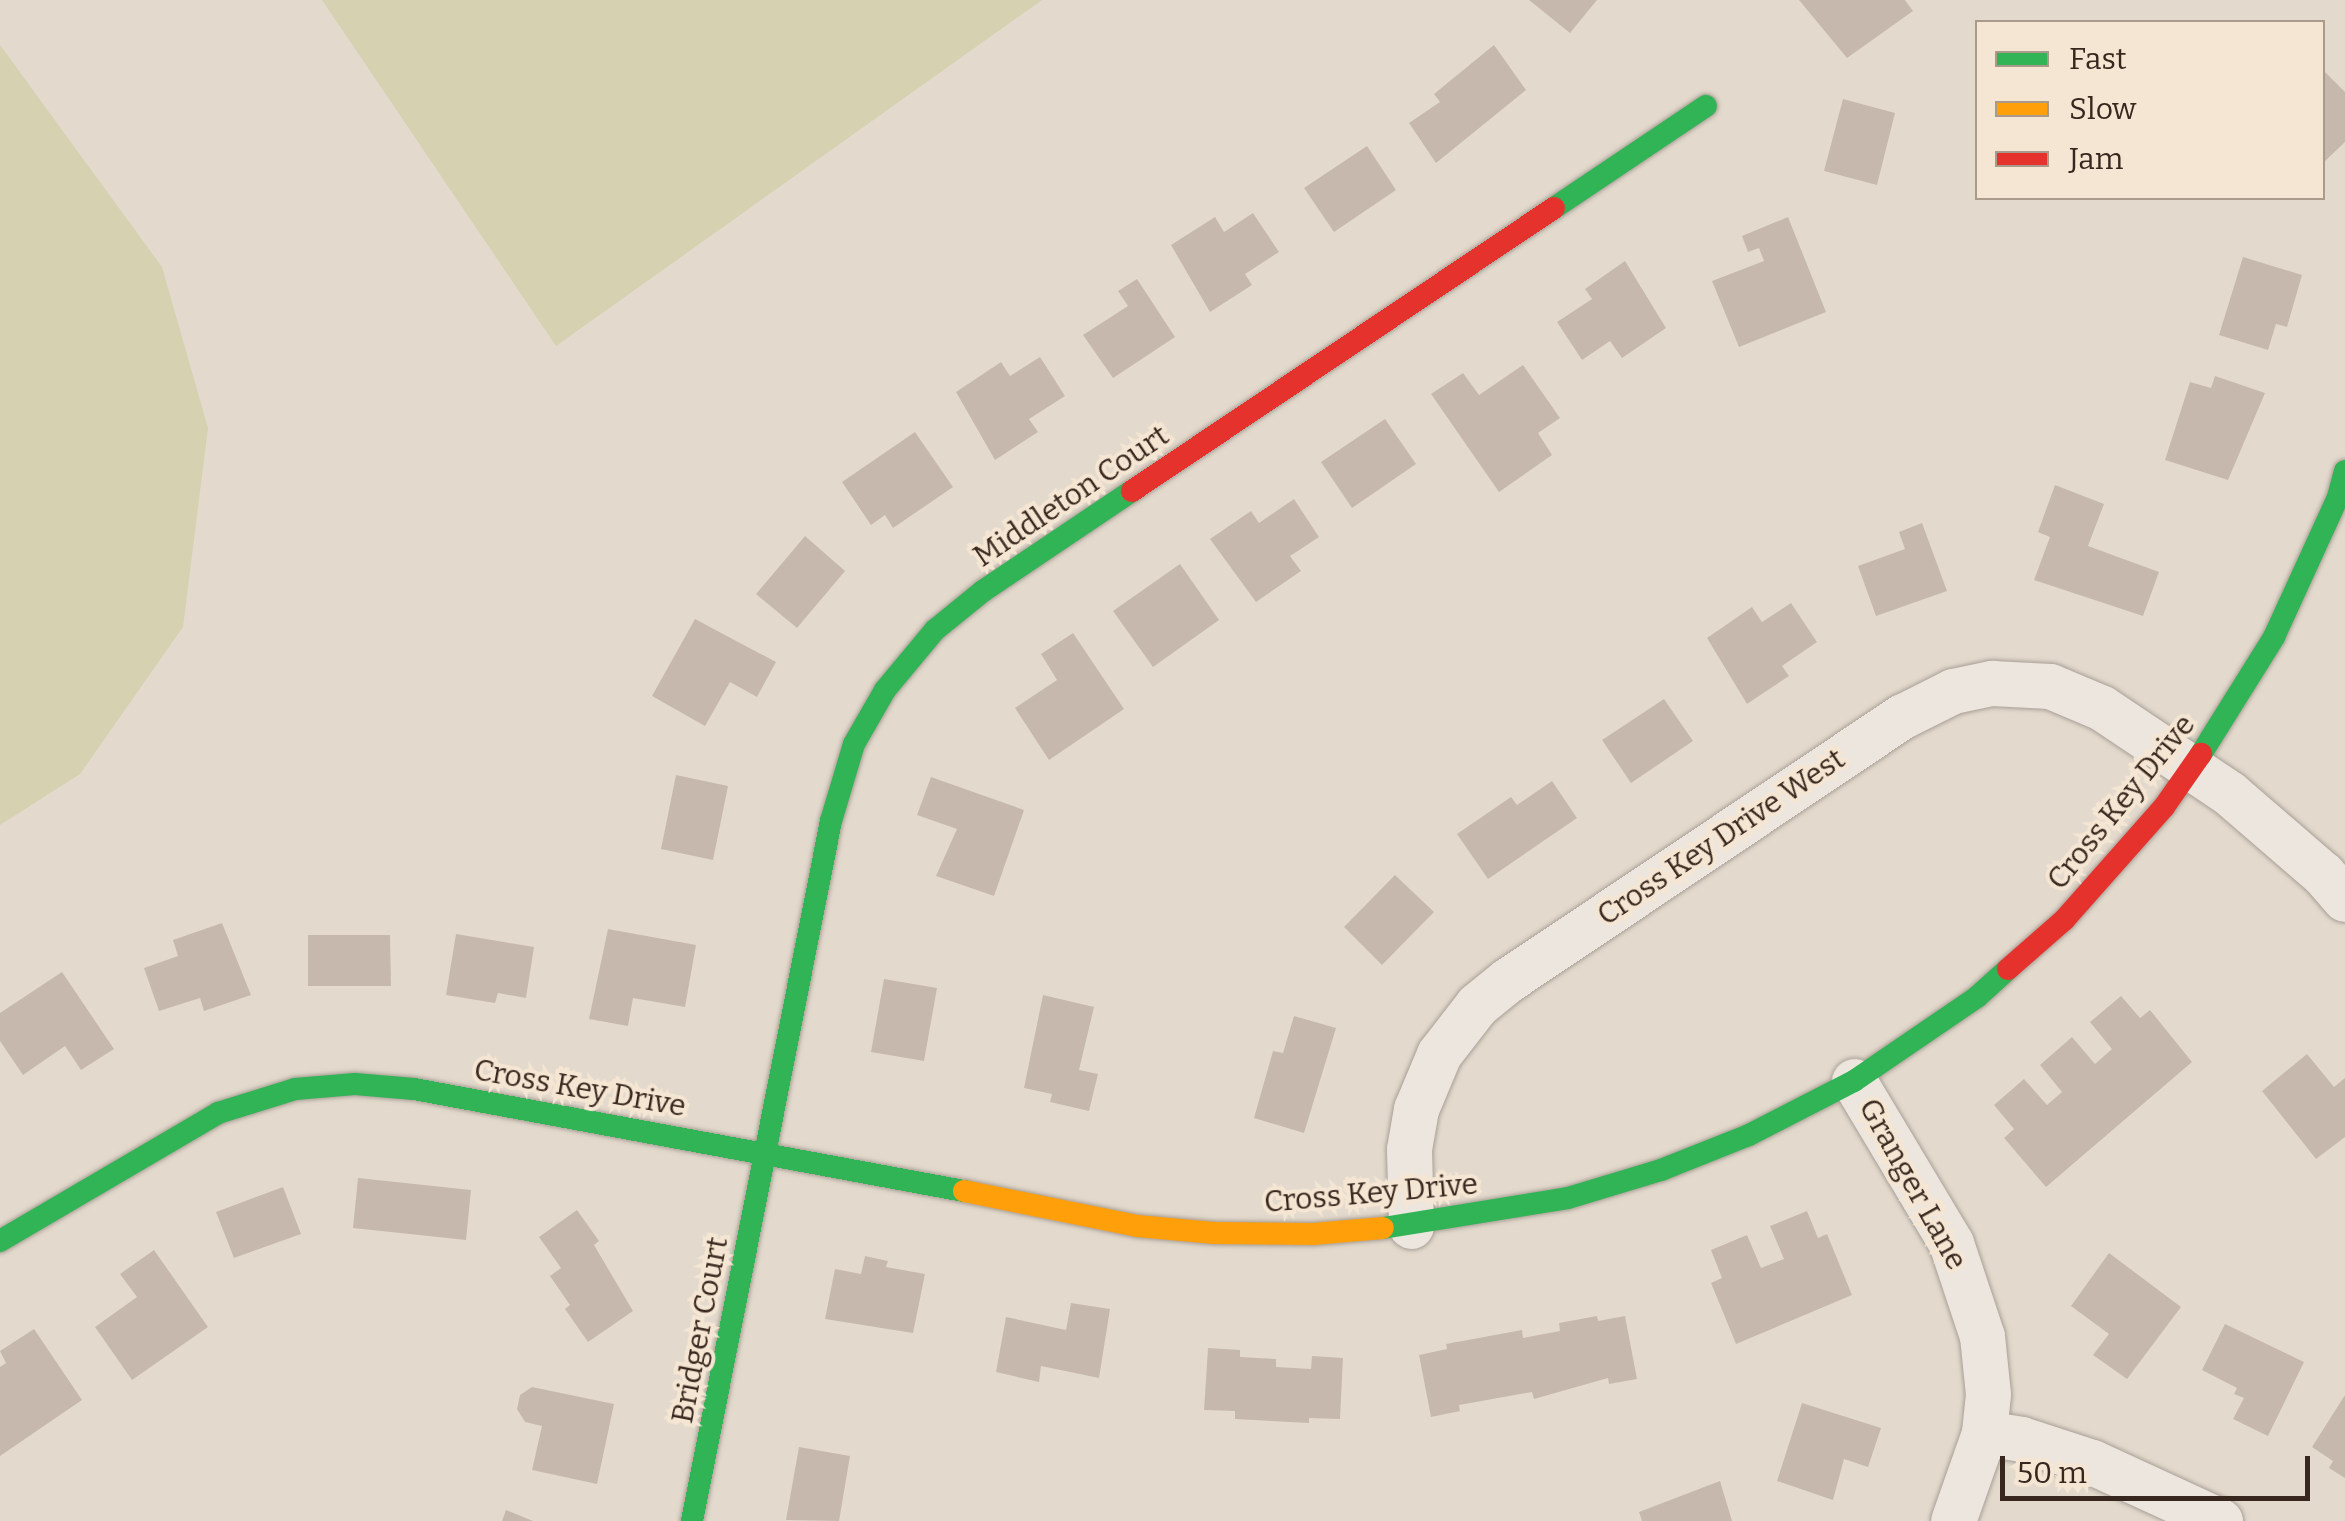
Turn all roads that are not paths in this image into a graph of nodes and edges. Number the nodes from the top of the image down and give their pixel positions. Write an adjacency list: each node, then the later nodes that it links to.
1 (1706, 106): 6 (street, Middleton Court)
2 (2345, 471): 3 (street, Cross Key Drive)
3 (2190, 769): 4 (street, Cross Key Drive West); 5 (street, Cross Key Drive); 7 (street, Cross Key Drive West)
4 (2345, 898)
5 (1854, 1081): 7 (street, Cross Key Drive); 9 (street, Granger Lane)
6 (767, 1151): 7 (street, Cross Key Drive); 8 (street, Cross Key Drive); 10 (street, Bridger Court)
7 (1411, 1226)
8 (0, 1241)
9 (1984, 1433): 11 (street, Granger Lane); 12 (street)
10 (692, 1521)
11 (1953, 1521)
12 (2220, 1521)

